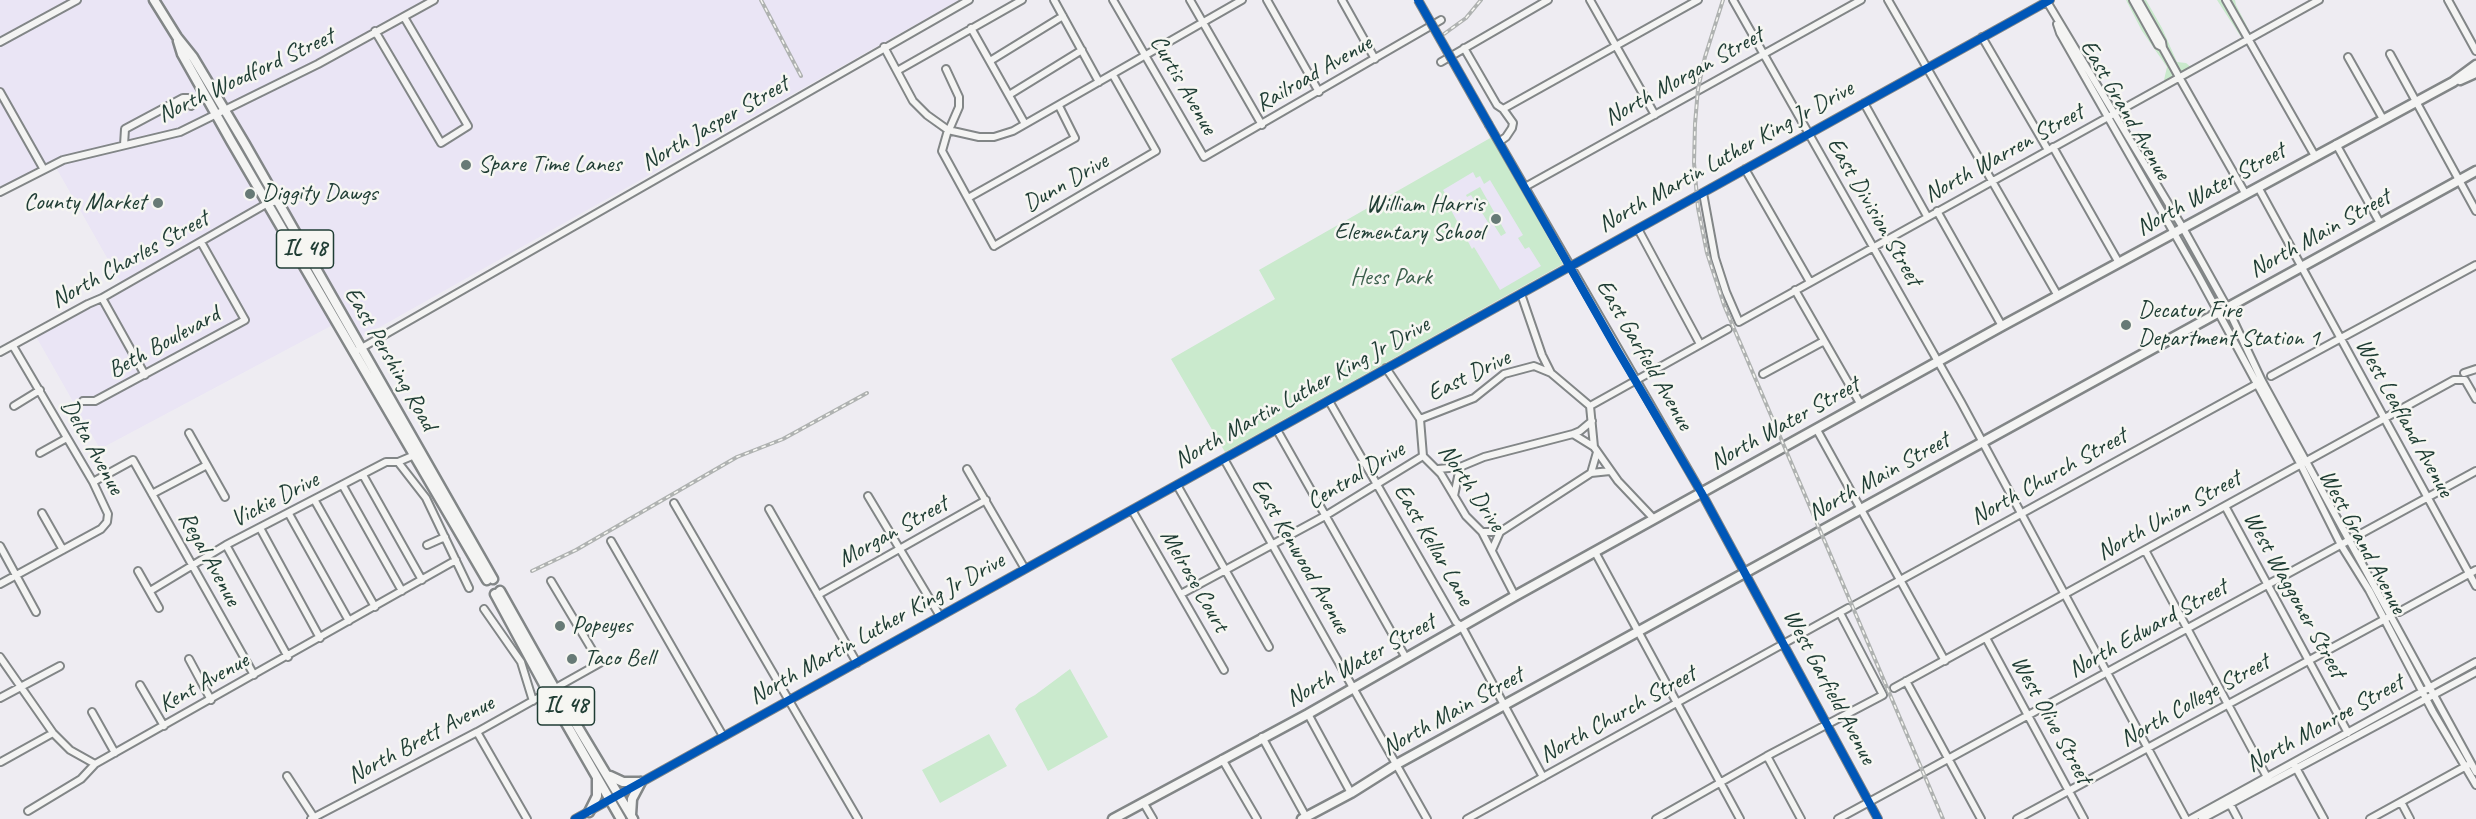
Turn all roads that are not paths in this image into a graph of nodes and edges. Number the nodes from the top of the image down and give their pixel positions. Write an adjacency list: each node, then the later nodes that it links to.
1 (77, 0): 33 (street)
2 (154, 0): 64 (main road, East Pershing Road / IL 48)
3 (434, 0): 26 (street, North Woodford Street)
4 (969, 0): 35 (street, North Jasper Street)
5 (1022, 0): 29 (street)
6 (1054, 0): 25 (street)
7 (1113, 0): 42 (street, Curtis Avenue)
8 (1190, 0): 28 (street)
9 (1242, 0): 28 (street)
10 (1267, 0): 56 (street)
11 (1342, 0): 44 (street)
12 (1418, 0): 72 (street, East Garfield Avenue, bridge)
13 (1548, 0): 36 (street)
14 (1590, 0): 34 (street)
15 (1698, 0): 34 (street)
16 (1733, 0): 40 (street, East Division Street)
17 (1861, 0): 40 (street, North Morgan Street)
18 (1888, 0): 48 (street)
19 (2048, 0): 31 (street, North Martin Luther King Jr Drive); 66 (street, East Grand Avenue)
20 (2133, 0): 37 (street)
21 (2138, 0): 37 (street)
22 (2226, 0): 32 (street)
23 (2317, 0): 32 (street, North Warren Street)
24 (2448, 0): 39 (street)
25 (1063, 16): 38 (street); 45 (street)
26 (404, 17): 30 (street, North Woodford Street); 30 (street)
27 (1441, 20): 44 (street, Railroad Avenue)
28 (1203, 23): 42 (street); 69 (street)
29 (971, 28): 45 (street); 50 (street)
30 (375, 31): 64 (street, North Woodford Street)
31 (1982, 37): 48 (street, North Martin Luther King Jr Drive); 75 (street)
32 (2248, 39): 53 (street, North Warren Street); 76 (street)
33 (0, 42)
34 (1617, 46): 63 (street); 65 (street)
35 (884, 47): 50 (street); 117 (street, North Jasper Street)
36 (1464, 48): 46 (street); 63 (street)
37 (2163, 48): 53 (street)
38 (1082, 50): 54 (street); 58 (street)
39 (2476, 51)
40 (1763, 53): 65 (street, North Morgan Street); 71 (street, East Division Street)
41 (2390, 54): 59 (street)
42 (1145, 56): 52 (street); 77 (street, Curtis Avenue)
43 (2348, 57): 67 (street)
44 (1375, 59): 56 (street, Railroad Avenue)
45 (990, 61): 58 (street)
46 (1441, 62)
47 (2476, 65): 55 (main road, North Water Street)
48 (1928, 67): 60 (street, North Martin Luther King Jr Drive); 81 (street)
49 (946, 69): 70 (street)
50 (897, 71): 70 (street)
51 (2476, 73): 55 (main road)
52 (1113, 75): 54 (street); 88 (street, Dunn Drive)
53 (2179, 77): 66 (street, North Warren Street); 87 (street)
54 (1100, 82): 62 (street)
55 (2448, 84): 59 (main road, North Water Street)
56 (1319, 92): 69 (street, Railroad Avenue)
57 (0, 93): 78 (street)
58 (1009, 95): 68 (street)
59 (2416, 101): 67 (main road, North Water Street); 82 (street)
60 (1864, 103): 71 (street, North Martin Luther King Jr Drive); 93 (street)
61 (191, 106): 74 (street)
62 (1059, 106): 68 (street); 88 (street)
63 (1503, 109): 72 (street)
64 (221, 112): 74 (street, North Woodford Street); 89 (main road, East Pershing Road / IL 48); 90 (main road, East Pershing Road / IL 48)
65 (1655, 115): 83 (street, North Morgan Street)
66 (2111, 115): 75 (street, North Warren Street); 95 (street, East Grand Avenue); 97 (street, East Grand Avenue)
67 (2383, 119): 73 (main road, North Water Street)
68 (1025, 124): 70 (street)
69 (1262, 125): 77 (street, Railroad Avenue)
70 (949, 130): 88 (street)
71 (1809, 134): 79 (street, North Martin Luther King Jr Drive); 99 (street, East Division Street)
72 (1499, 142): 83 (street, East Garfield Avenue)
73 (2336, 144): 76 (main road, North Water Street); 94 (street)
74 (124, 145): 78 (street, North Woodford Street)
75 (2050, 148): 81 (street, North Warren Street); 100 (street)
76 (2315, 156): 84 (main road, North Water Street)
77 (1204, 157)
78 (43, 168): 85 (street, North Woodford Street)
79 (1746, 169): 86 (street, North Martin Luther King Jr Drive); 104 (street)
80 (2476, 171): 82 (main road, North Main Street)
81 (1992, 180): 91 (street, North Warren Street); 107 (street)
82 (2459, 180): 92 (street); 94 (main road, North Main Street)
83 (1525, 187): 103 (street, East Garfield Avenue)
84 (2258, 187): 87 (main road, North Water Street); 102 (street, West Leafland Avenue)
85 (0, 192)
86 (1703, 193): 96 (street, North Martin Luther King Jr Drive); 105 (street, North Warren Street)
87 (2246, 193): 95 (main road, North Water Street)
88 (968, 198)
89 (278, 201): 90 (street, North Charles Street); 117 (main road, East Pershing Road / IL 48)
90 (268, 203): 98 (street, North Charles Street); 117 (main road, East Pershing Road / IL 48)
91 (1936, 211): 93 (street, North Warren Street); 111 (street)
92 (2476, 211)
93 (1928, 216): 99 (street, North Warren Street)
94 (2380, 223): 102 (main road, North Main Street)
95 (2183, 228): 97 (main road, North Water Street); 109 (street, East Grand Avenue)
96 (1638, 229): 103 (street, North Martin Luther King Jr Drive); 115 (street)
97 (2174, 232): 100 (main road, North Water Street); 110 (street, East Grand Avenue)
98 (201, 242): 108 (street, North Charles Street); 126 (street, Beth Boulevard)
99 (1874, 247): 104 (street, North Warren Street); 120 (street, East Division Street)
100 (2119, 263): 107 (main road, North Water Street)
101 (2476, 265): 113 (street)
102 (2301, 266): 109 (main road, North Main Street); 113 (street, West Leafland Avenue)
103 (1570, 267): 106 (street, North Martin Luther King Jr Drive); 129 (street, East Garfield Avenue)
104 (1810, 282): 105 (street, North Warren Street)
105 (1795, 290): 114 (street)
106 (1521, 294): 119 (street); 122 (street, North Martin Luther King Jr Drive)
107 (2058, 296): 111 (main road, North Water Street)
108 (102, 298): 116 (street, North Charles Street); 126 (street)
109 (2228, 309): 110 (main road, North Main Street); 130 (street, West Grand Avenue)
110 (2219, 314): 130 (street, West Grand Avenue); 146 (main road, North Main Street)
111 (2002, 326): 120 (main road, North Water Street)
112 (1728, 329): 115 (street)
113 (2340, 338): 127 (street); 139 (street, West Leafland Avenue)
114 (1824, 341): 125 (street); 135 (street)
115 (1700, 344): 129 (street)
116 (13, 346): 118 (street, North Charles Street); 131 (street, Delta Avenue)
117 (357, 350): 149 (main road, East Pershing Road / IL 48)
118 (0, 352)
119 (1542, 355): 121 (street, East Drive); 124 (street)
120 (1939, 362): 135 (main road, North Water Street); 146 (street, East Division Street)
121 (1534, 366): 124 (street, East Drive); 138 (street, East Drive)
122 (1386, 368): 134 (street, North Martin Luther King Jr Drive); 138 (street, North Drive)
123 (2476, 369): 128 (street, North Union Street)
124 (1551, 373): 137 (street)
125 (1763, 374)
126 (145, 375): 133 (street, Beth Boulevard)
127 (2271, 376)
128 (2464, 376): 132 (street); 139 (street, North Union Street)
129 (1636, 381): 137 (street); 166 (street, East Garfield Avenue)
130 (2259, 383): 153 (street, West Grand Avenue); 180 (street, North Church Street)
131 (40, 390): 136 (street); 145 (street, Delta Avenue)
132 (2476, 399)
133 (83, 401)
134 (1329, 401): 141 (street, North Martin Luther King Jr Drive); 164 (street, East Kellar Lane)
135 (1861, 405): 142 (main road, North Water Street)
136 (14, 406)
137 (1590, 406): 140 (street)
138 (1420, 419): 150 (street, North Drive)
139 (2383, 420): 153 (street, North Union Street); 171 (street, West Leafland Avenue)
140 (1592, 421): 144 (street, Central Drive); 147 (street)
141 (1277, 430): 151 (street, North Martin Luther King Jr Drive); 182 (street)
142 (1817, 430): 166 (main road, North Water Street); 178 (street)
143 (189, 433): 154 (street)
144 (1573, 434): 147 (street); 155 (street, Central Drive)
145 (68, 438): 148 (street); 162 (street, Delta Avenue)
146 (1983, 442): 178 (main road, North Main Street); 180 (street, East Division Street)
147 (1596, 449): 158 (street); 160 (street)
148 (40, 453)
149 (417, 454): 152 (street, Vickie Drive); 210 (main road, East Pershing Road / IL 48)
150 (1423, 456): 157 (street, North Drive); 164 (street, Central Drive)
151 (1224, 459): 163 (street, North Martin Luther King Jr Drive); 192 (street, East Kenwood Avenue)
152 (398, 462): 161 (street, Vickie Drive); 187 (street)
153 (2304, 464): 175 (street, North Union Street); 189 (street, West Grand Avenue); 193 (street, West Grand Avenue)
154 (207, 465): 167 (street); 170 (street)
155 (1460, 467): 157 (street, Central Drive); 169 (street)
156 (967, 468): 172 (street)
157 (1438, 469): 169 (street, North Drive)
158 (1610, 471): 160 (street); 183 (street)
159 (2476, 471): 171 (street, North Edward Street)
160 (1592, 474): 186 (street)
161 (363, 475): 165 (street, Vickie Drive); 209 (street)
162 (93, 482): 167 (street, Regal Avenue); 196 (street, Delta Avenue)
163 (1177, 485): 177 (street, North Martin Luther King Jr Drive); 203 (street)
164 (1378, 485): 182 (street, Central Drive); 233 (street, East Kellar Lane)
165 (343, 486): 173 (street, Vickie Drive); 218 (street)
166 (1701, 492): 183 (main road, North Water Street); 206 (street, East Garfield Avenue)
167 (152, 494): 201 (street, Regal Avenue)
168 (868, 496): 195 (street)
169 (1454, 496): 185 (street, North Drive)
170 (225, 497)
171 (2427, 497): 189 (street, North Edward Street); 207 (street, West Leafland Avenue)
172 (986, 500): 195 (street, Morgan Street); 202 (street)
173 (315, 501): 181 (street, Vickie Drive); 224 (street)
174 (674, 503): 263 (street)
175 (2225, 506): 198 (street, North Union Street); 214 (street, West Waggoner Street)
176 (769, 509): 222 (street)
177 (1132, 510): 202 (street, North Martin Luther King Jr Drive); 221 (street, Melrose Court)
178 (1861, 510): 206 (main road, North Main Street); 212 (street)
179 (42, 513): 196 (street)
180 (2021, 513): 212 (street, North Church Street); 220 (street, East Division Street)
181 (290, 514): 184 (street, Vickie Drive); 232 (street)
182 (1325, 516): 192 (street, Central Drive); 242 (street)
183 (1654, 519): 199 (main road, North Water Street)
184 (260, 528): 190 (street, Vickie Drive); 236 (street)
185 (1482, 532): 186 (street); 197 (street, North Drive)
186 (1500, 532): 197 (street)
187 (445, 537): 191 (street); 200 (street)
188 (611, 541): 278 (street)
189 (2348, 541): 193 (street, North Edward Street); 231 (street, West Grand Avenue)
190 (226, 545): 201 (street, Vickie Drive); 241 (street)
191 (427, 545)
192 (1272, 545): 203 (street, Central Drive); 255 (street, East Kenwood Avenue)
193 (2341, 545): 214 (street, North Edward Street); 231 (street, West Grand Avenue)
194 (0, 546): 208 (street)
195 (900, 548): 222 (street, Morgan Street); 230 (street)
196 (63, 550): 208 (street, Delta Avenue)
197 (1492, 550): 223 (street, North Drive)
198 (2145, 550): 220 (street, North Union Street); 234 (street)
199 (1595, 552): 223 (main road, North Water Street); 235 (street)
200 (456, 560): 209 (street, Kent Avenue); 216 (street)
201 (192, 566): 217 (street, Vickie Drive); 252 (street, Regal Avenue)
202 (1025, 569): 230 (street, North Martin Luther King Jr Drive)
203 (1226, 569): 221 (street, Central Drive); 239 (street)
204 (2476, 570): 207 (street)
205 (138, 571): 217 (street)
206 (1745, 574): 235 (main road, North Main Street); 238 (street, West Garfield Avenue)
207 (2469, 574): 215 (street, West Leafland Avenue); 228 (street)
208 (16, 575): 213 (street, Delta Avenue); 227 (street)
209 (423, 580): 218 (street, Kent Avenue)
210 (490, 580)
211 (551, 581): 259 (street, North Brett Avenue)
212 (1899, 581): 229 (street, North Church Street); 245 (street)
213 (0, 584)
214 (2267, 584): 234 (street, North Edward Street); 244 (street, West Waggoner Street)
215 (2476, 586)
216 (469, 588)
217 (150, 591): 225 (street)
218 (402, 591): 224 (street, Kent Avenue)
219 (497, 593): 259 (main road, IL 48)
220 (2065, 593): 237 (street, North Union Street); 250 (street, East Division Street)
221 (1181, 594): 249 (street, Melrose Court)
222 (818, 595): 247 (street)
223 (1515, 596): 233 (main road, North Water Street)
224 (375, 607): 232 (street, Kent Avenue)
225 (159, 608)
226 (484, 609): 266 (street)
227 (36, 612)
228 (2399, 612)
229 (1840, 613): 238 (street, North Church Street); 273 (street)
230 (940, 616): 247 (street, North Martin Luther King Jr Drive)
231 (2387, 618): 244 (street, North College Street); 256 (street, West Grand Avenue); 260 (street, West Grand Avenue)
232 (349, 621): 236 (street, Kent Avenue)
233 (1462, 627): 242 (main road, North Water Street); 269 (street, East Kellar Lane)
234 (2187, 629): 250 (street, North Edward Street); 268 (street)
235 (1638, 632): 267 (street); 269 (main road, North Main Street)
236 (320, 638): 241 (street, Kent Avenue)
237 (1986, 638): 245 (street, North Union Street); 272 (street, West Olive Street)
238 (1783, 644): 267 (street, North Church Street); 273 (street, West Garfield Avenue)
239 (1269, 647)
240 (0, 657): 257 (street)
241 (288, 657): 252 (street, Kent Avenue)
242 (1406, 658): 255 (main road, North Water Street)
243 (189, 659): 265 (street)
244 (2308, 660): 268 (street, North College Street); 277 (street, West Waggoner Street)
245 (1945, 661): 253 (street, North Union Street)
246 (2476, 662): 256 (street, North Monroe Street)
247 (857, 663): 263 (street, North Martin Luther King Jr Drive)
248 (60, 666): 257 (street)
249 (1224, 670)
250 (2108, 671): 272 (street, North Edward Street); 280 (street, East Division Street)
251 (2476, 672): 261 (street, North Monroe Street)
252 (254, 675): 265 (street, Kent Avenue)
253 (1906, 681): 258 (street, North Union Street); 284 (street)
254 (140, 685): 274 (street)
255 (1354, 687): 271 (main road, North Water Street); 287 (street, East Kenwood Avenue)
256 (2429, 687): 260 (street, North Monroe Street); 261 (street, West Grand Avenue)
257 (19, 688): 262 (street); 275 (street)
258 (1894, 688)
259 (551, 690): 266 (street, North Brett Avenue); 291 (main road, IL 48); 294 (main road, IL 48)
260 (2422, 691): 264 (street, West Grand Avenue); 277 (street, North Monroe Street)
261 (2434, 695): 264 (street, North Monroe Street); 289 (street, West Grand Avenue)
262 (0, 698)
263 (789, 699): 278 (street, North Martin Luther King Jr Drive); 315 (street)
264 (2426, 699): 288 (street, North Monroe Street); 289 (street, West Grand Avenue)
265 (211, 700): 274 (street, Kent Avenue)
266 (533, 701): 276 (street, North Brett Avenue)
267 (1677, 703): 293 (street, North Church Street); 297 (street)
268 (2228, 705): 280 (street, North College Street); 295 (street)
269 (1505, 706): 287 (main road, North Main Street); 293 (street, East Kellar Lane)
270 (92, 712): 281 (street)
271 (1308, 714): 279 (main road, North Water Street); 300 (street)
272 (2028, 716): 284 (street, North Edward Street); 299 (street, West Olive Street)
273 (1826, 724): 282 (street); 305 (street, West Garfield Avenue)
274 (164, 726): 281 (street, Kent Avenue)
275 (53, 732): 285 (street); 286 (street)
276 (477, 732): 311 (street, North Brett Avenue); 312 (street)
277 (2348, 733): 288 (street, North Monroe Street)
278 (723, 736): 296 (street, North Martin Luther King Jr Drive)
279 (1262, 737): 283 (main road, North Water Street); 310 (street)
280 (2148, 747): 299 (street, North College Street); 329 (street, East Division Street)
281 (115, 753): 286 (street, Kent Avenue)
282 (1767, 756): 297 (street); 323 (street)
283 (1222, 759): 304 (main road, North Water Street); 318 (street)
284 (1947, 759): 305 (street, North Edward Street); 326 (street)
285 (1, 762)
286 (95, 764): 307 (street, Kent Avenue)
287 (1397, 764): 300 (main road, North Main Street); 319 (street, East Kenwood Avenue)
288 (2295, 765): 295 (street, North Monroe Street); 332 (street)
289 (2468, 765): 290 (street, West Grand Avenue); 298 (street, West Grand Avenue); 306 (street)
290 (2476, 772)
291 (608, 774): 296 (main road); 301 (main road, IL 48)
292 (286, 776): 311 (street)
293 (1543, 777): 320 (street, North Church Street)
294 (597, 778): 302 (main road, IL 48); 308 (main road)
295 (2268, 780): 303 (street, North Monroe Street)
296 (641, 782): 301 (street, North Martin Luther King Jr Drive); 309 (main road)
297 (1721, 783): 321 (street); 322 (street)
298 (2476, 785)
299 (2069, 791): 327 (street, North College Street); 328 (street, West Olive Street)
300 (1351, 793): 310 (main road, North Main Street)
301 (619, 794): 302 (street, North Martin Luther King Jr Drive); 309 (main road, IL 48)
302 (610, 800): 308 (street, North Martin Luther King Jr Drive); 314 (main road, IL 48)
303 (2229, 801): 329 (street, North Monroe Street); 330 (street, North Monroe Street); 331 (street)
304 (1143, 802): 316 (main road, North Water Street); 317 (street)
305 (1869, 802): 324 (street, North Edward Street); 325 (street, West Garfield Avenue)
306 (2401, 802): 333 (street); 334 (street)
307 (28, 812)
308 (589, 812): 313 (street, North Martin Luther King Jr Drive)
309 (632, 817)
310 (1304, 818)
311 (313, 819)
312 (527, 819)
313 (575, 819)
314 (621, 819)
315 (858, 819)
316 (1113, 819)
317 (1153, 819)
318 (1257, 819)
319 (1427, 819)
320 (1467, 819)
321 (1656, 819)
322 (1740, 819)
323 (1801, 819)
324 (1838, 819)
325 (1878, 819)
326 (1981, 819)
327 (2017, 819)
328 (2084, 819)
329 (2188, 819)
330 (2202, 819)
331 (2238, 819)
332 (2324, 819)
333 (2370, 819)
334 (2410, 819)

